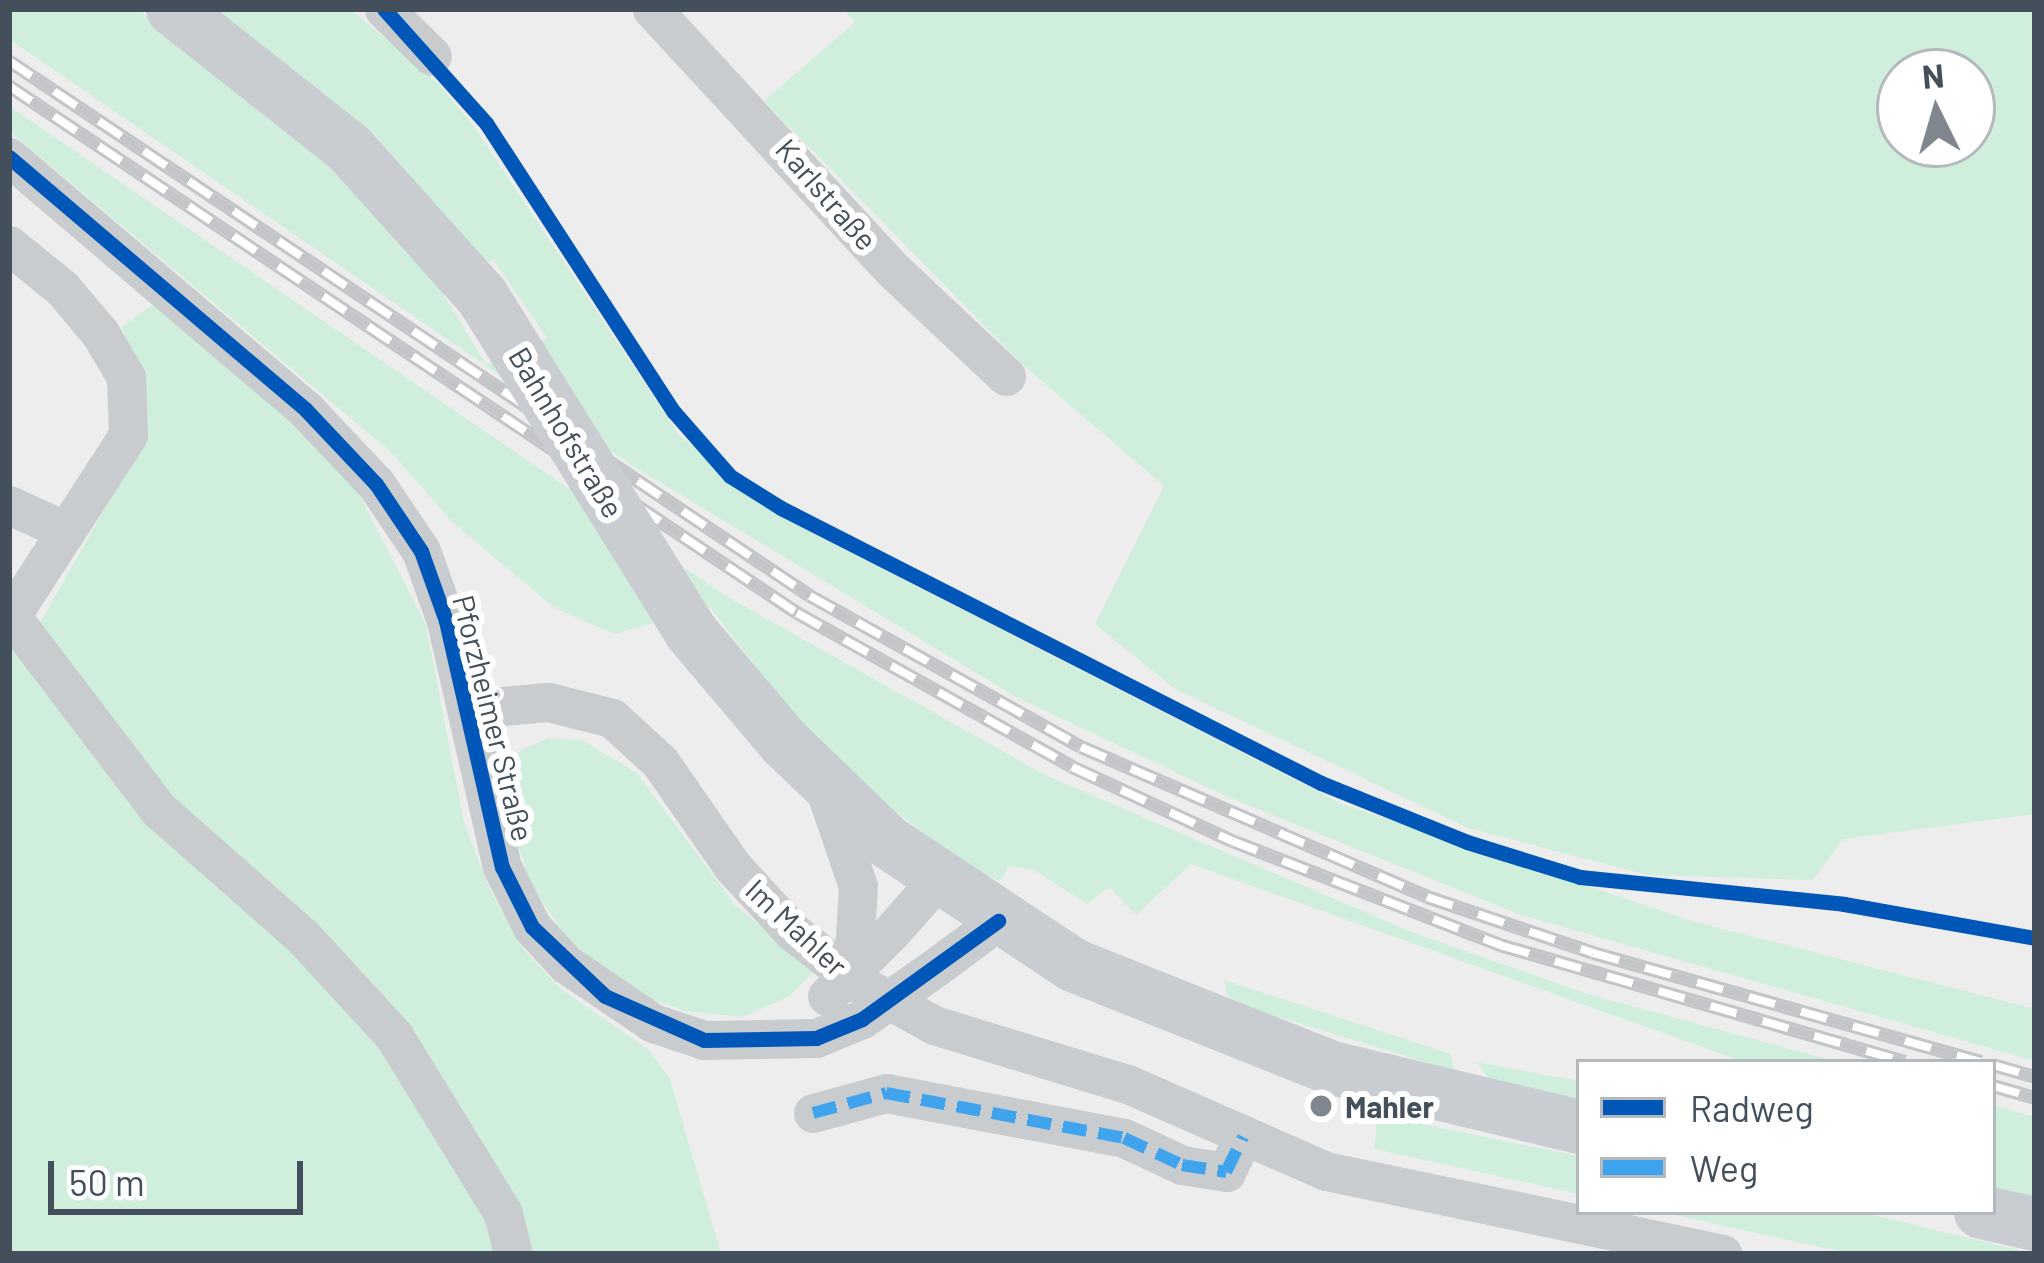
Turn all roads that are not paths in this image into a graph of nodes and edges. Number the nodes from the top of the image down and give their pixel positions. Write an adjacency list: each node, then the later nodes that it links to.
1 (172, 9): 12 (main road, Bahnhofstraße, bridge)
2 (384, 9): 4 (street)
3 (652, 9): 7 (street, Karlstraße)
4 (432, 56)
5 (9, 158): 11 (street, Pforzheimer Straße)
6 (9, 245): 9 (street)
7 (1006, 376)
8 (9, 506): 9 (street)
9 (66, 531): 10 (street)
10 (10, 617): 22 (street)
11 (469, 710): 16 (street, Pforzheimer Straße); 19 (street, Im Mahler)
12 (823, 783): 13 (main road, Bahnhofstraße); 14 (street)
13 (937, 880): 14 (street); 15 (main road, Bahnhofstraße)
14 (876, 921): 16 (street, bridge)
15 (998, 921): 16 (street, Pforzheimer Straße, bridge); 18 (main road, Bahnhofstraße)
16 (757, 1041)
17 (813, 1112): 19 (street)
18 (1576, 1126)
19 (1243, 1137): 23 (street, Im Mahler)
20 (1994, 1215): 21 (main road)
21 (2035, 1224)
22 (513, 1254)
23 (1722, 1254)

